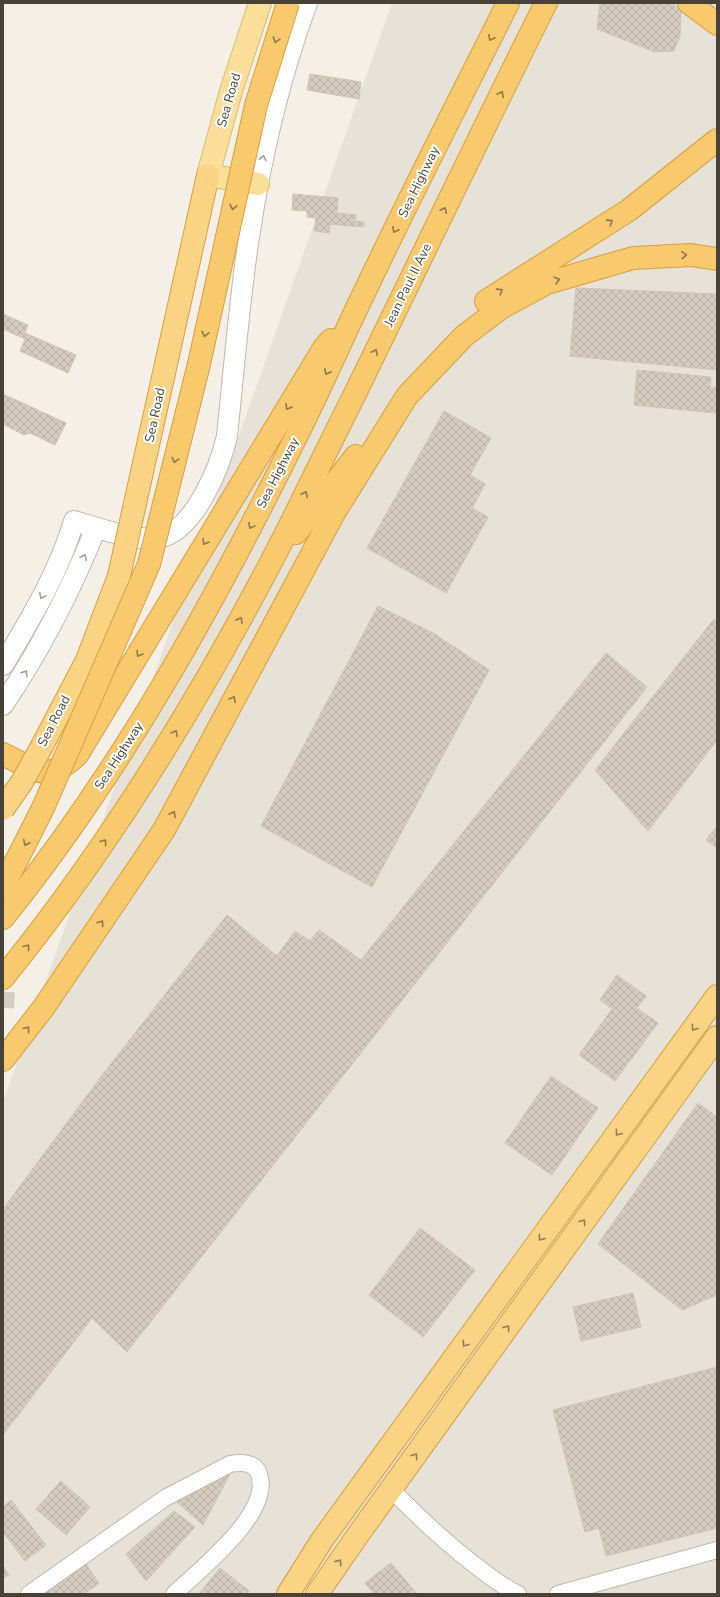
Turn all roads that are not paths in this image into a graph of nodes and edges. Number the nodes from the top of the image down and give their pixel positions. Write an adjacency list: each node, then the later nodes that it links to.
1 (260, 3): 9 (main road, Sea Road)
2 (288, 3): 20 (highway, one-way to 20, bridge)
3 (307, 3): 10 (street, one-way to 3)
4 (508, 3): 12 (highway, Sea Highway, one-way to 12)
5 (546, 3): 15 (highway, Jean Paul II Ave, one-way to 5)
6 (689, 3): 7 (highway)
7 (717, 24)
8 (717, 140): 13 (highway, one-way to 8)
9 (208, 175): 10 (main road); 19 (highway, Sea Road, bridge)
10 (258, 184): 14 (street)
11 (717, 258): 13 (highway, one-way to 11)
12 (352, 320): 18 (highway, one-way to 18); 21 (highway, Sea Highway, one-way to 21)
13 (407, 396): 15 (highway); 25 (highway, one-way to 13)
14 (96, 528): 16 (street, one-way to 16); 17 (street, one-way to 14)
15 (269, 567): 22 (highway, one-way to 15)
16 (3, 665)
17 (3, 705)
18 (3, 754)
19 (3, 809)
20 (3, 887)
21 (3, 918)
22 (3, 978)
23 (716, 998): 30 (highway, one-way to 30)
24 (717, 1037): 26 (highway, one-way to 24)
25 (3, 1060)
26 (391, 1489): 31 (highway, one-way to 26); 32 (street)
27 (717, 1550): 33 (street)
28 (29, 1594): 29 (street)
29 (174, 1594)
30 (288, 1594)
31 (317, 1594)
32 (518, 1594)
33 (558, 1594)

